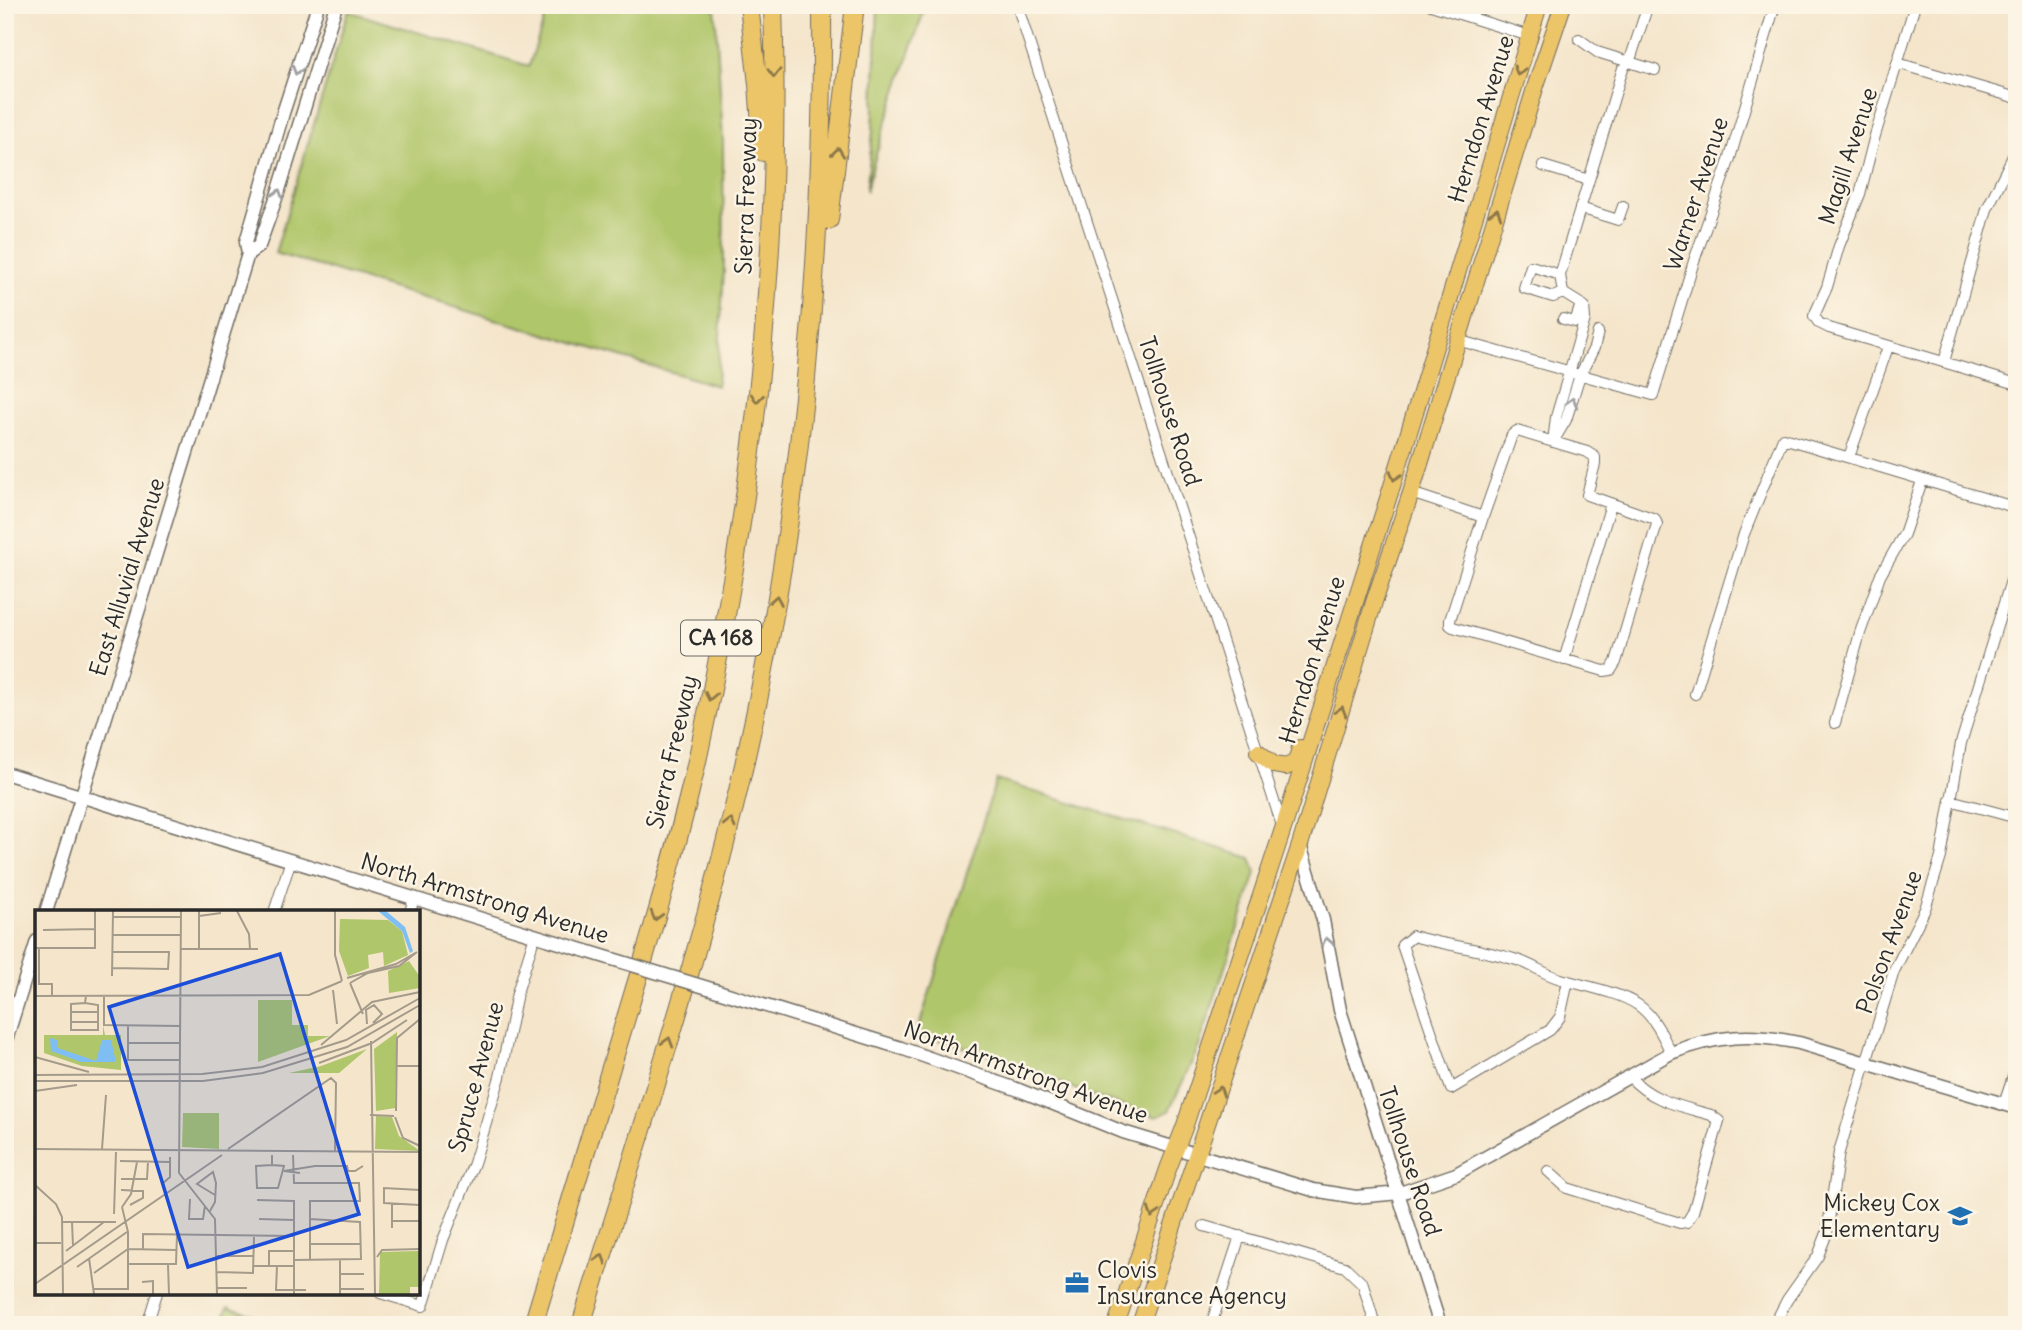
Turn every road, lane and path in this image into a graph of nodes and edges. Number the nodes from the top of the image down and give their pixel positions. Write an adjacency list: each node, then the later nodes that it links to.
1 (317, 5): 26 (street, East Alluvial Avenue, one-way to 26)
2 (336, 5): 26 (street, East Alluvial Avenue, one-way to 2)
3 (749, 5): 37 (highway)
4 (773, 5): 37 (highway, Sierra Freeway / CA 168, one-way to 37)
5 (822, 5): 28 (highway, CA 168)
6 (855, 5): 28 (highway, one-way to 6)
7 (1017, 5): 53 (street, Tollhouse Road)
8 (1431, 5): 14 (street)
9 (1539, 5): 14 (main road, Herndon Avenue)
10 (1563, 5): 34 (main road, Herndon Avenue, one-way to 10)
11 (1648, 5): 16 (street)
12 (1775, 5): 39 (street, Warner Avenue)
13 (1915, 5): 17 (street, Magill Avenue)
14 (1529, 36): 23 (main road, Herndon Avenue, one-way to 23)
15 (1579, 39): 16 (street)
16 (1628, 62): 18 (street); 22 (street)
17 (1898, 63): 19 (street); 35 (street, Magill Avenue)
18 (1655, 70)
19 (2017, 98)
20 (2017, 148): 36 (street)
21 (1543, 166): 22 (street)
22 (1589, 180): 25 (street)
23 (1481, 198): 33 (main road, Herndon Avenue); 34 (main road)
24 (1623, 206): 25 (street)
25 (1580, 208): 27 (street)
26 (248, 254): 55 (street, East Alluvial Avenue)
27 (1560, 275): 29 (street); 29 (street)
28 (815, 292): 86 (highway, CA 168, one-way to 28)
29 (1563, 293): 30 (street)
30 (1582, 305): 31 (street); 38 (street)
31 (1563, 319)
32 (1598, 332): 39 (street)
33 (1439, 337): 44 (main road); 51 (main road, Herndon Avenue, one-way to 51)
34 (1457, 340): 38 (street); 44 (main road, Herndon Avenue)
35 (1888, 347): 36 (street); 42 (street)
36 (1944, 362): 40 (street)
37 (760, 369): 85 (highway, Sierra Freeway / CA 168, one-way to 85)
38 (1570, 372): 39 (street); 41 (street)
39 (1580, 375): 41 (street, one-way to 39)
40 (2017, 384)
41 (1553, 442): 45 (street); 47 (street)
42 (1849, 457): 43 (street); 50 (street)
43 (1922, 481): 46 (street); 52 (street)
44 (1411, 493): 47 (street); 57 (main road, Herndon Avenue, one-way to 44)
45 (1611, 504): 49 (street); 49 (street)
46 (2017, 508)
47 (1483, 516): 49 (street)
48 (2017, 561): 56 (street, Polson Avenue)
49 (1564, 660)
50 (1695, 694)
51 (1321, 710): 53 (main road); 57 (main road); 59 (main road, Herndon Avenue)
52 (1835, 723)
53 (1258, 752): 59 (street, Tollhouse Road)
54 (5, 773): 55 (street, North Armstrong Avenue)
55 (81, 796): 61 (street, North Armstrong Avenue); 63 (street, East Alluvial Avenue)
56 (1950, 800): 58 (street); 72 (street, Polson Avenue)
57 (1313, 802): 60 (main road, Herndon Avenue)
58 (2017, 817)
59 (1283, 830): 69 (main road); 76 (main road, Herndon Avenue)
60 (1300, 845): 69 (main road, Herndon Avenue); 79 (street, Tollhouse Road, one-way to 60)
61 (291, 860): 62 (street, North Armstrong Avenue); 64 (street)
62 (414, 898): 65 (street); 66 (street, North Armstrong Avenue)
63 (47, 910)
64 (275, 910)
65 (411, 910)
66 (535, 935): 76 (street, North Armstrong Avenue, bridge); 83 (street, Spruce Avenue)
67 (35, 947): 70 (street)
68 (1568, 981): 68 (street); 71 (street)
69 (1242, 1023): 77 (main road, Herndon Avenue, one-way to 69)
70 (5, 1043)
71 (1671, 1053): 72 (street, North Armstrong Avenue); 74 (street, North Armstrong Avenue)
72 (1867, 1064): 75 (street, North Armstrong Avenue); 92 (street, Polson Avenue)
73 (2017, 1065): 75 (street)
74 (1629, 1076): 78 (street); 79 (street, North Armstrong Avenue)
75 (2010, 1106)
76 (1176, 1149): 77 (street, North Armstrong Avenue); 87 (main road, Herndon Avenue, one-way to 87)
77 (1196, 1155): 79 (street, North Armstrong Avenue); 88 (main road, Herndon Avenue)
78 (1548, 1171)
79 (1400, 1193): 91 (street, Tollhouse Road)
80 (1204, 1226): 81 (street)
81 (1240, 1236): 89 (street); 90 (street)
82 (156, 1295): 84 (street)
83 (386, 1295)
84 (147, 1325)
85 (533, 1325)
86 (581, 1325)
87 (1116, 1325)
88 (1140, 1325)
89 (1211, 1325)
90 (1375, 1325)
91 (1440, 1325)
92 (1774, 1325)

